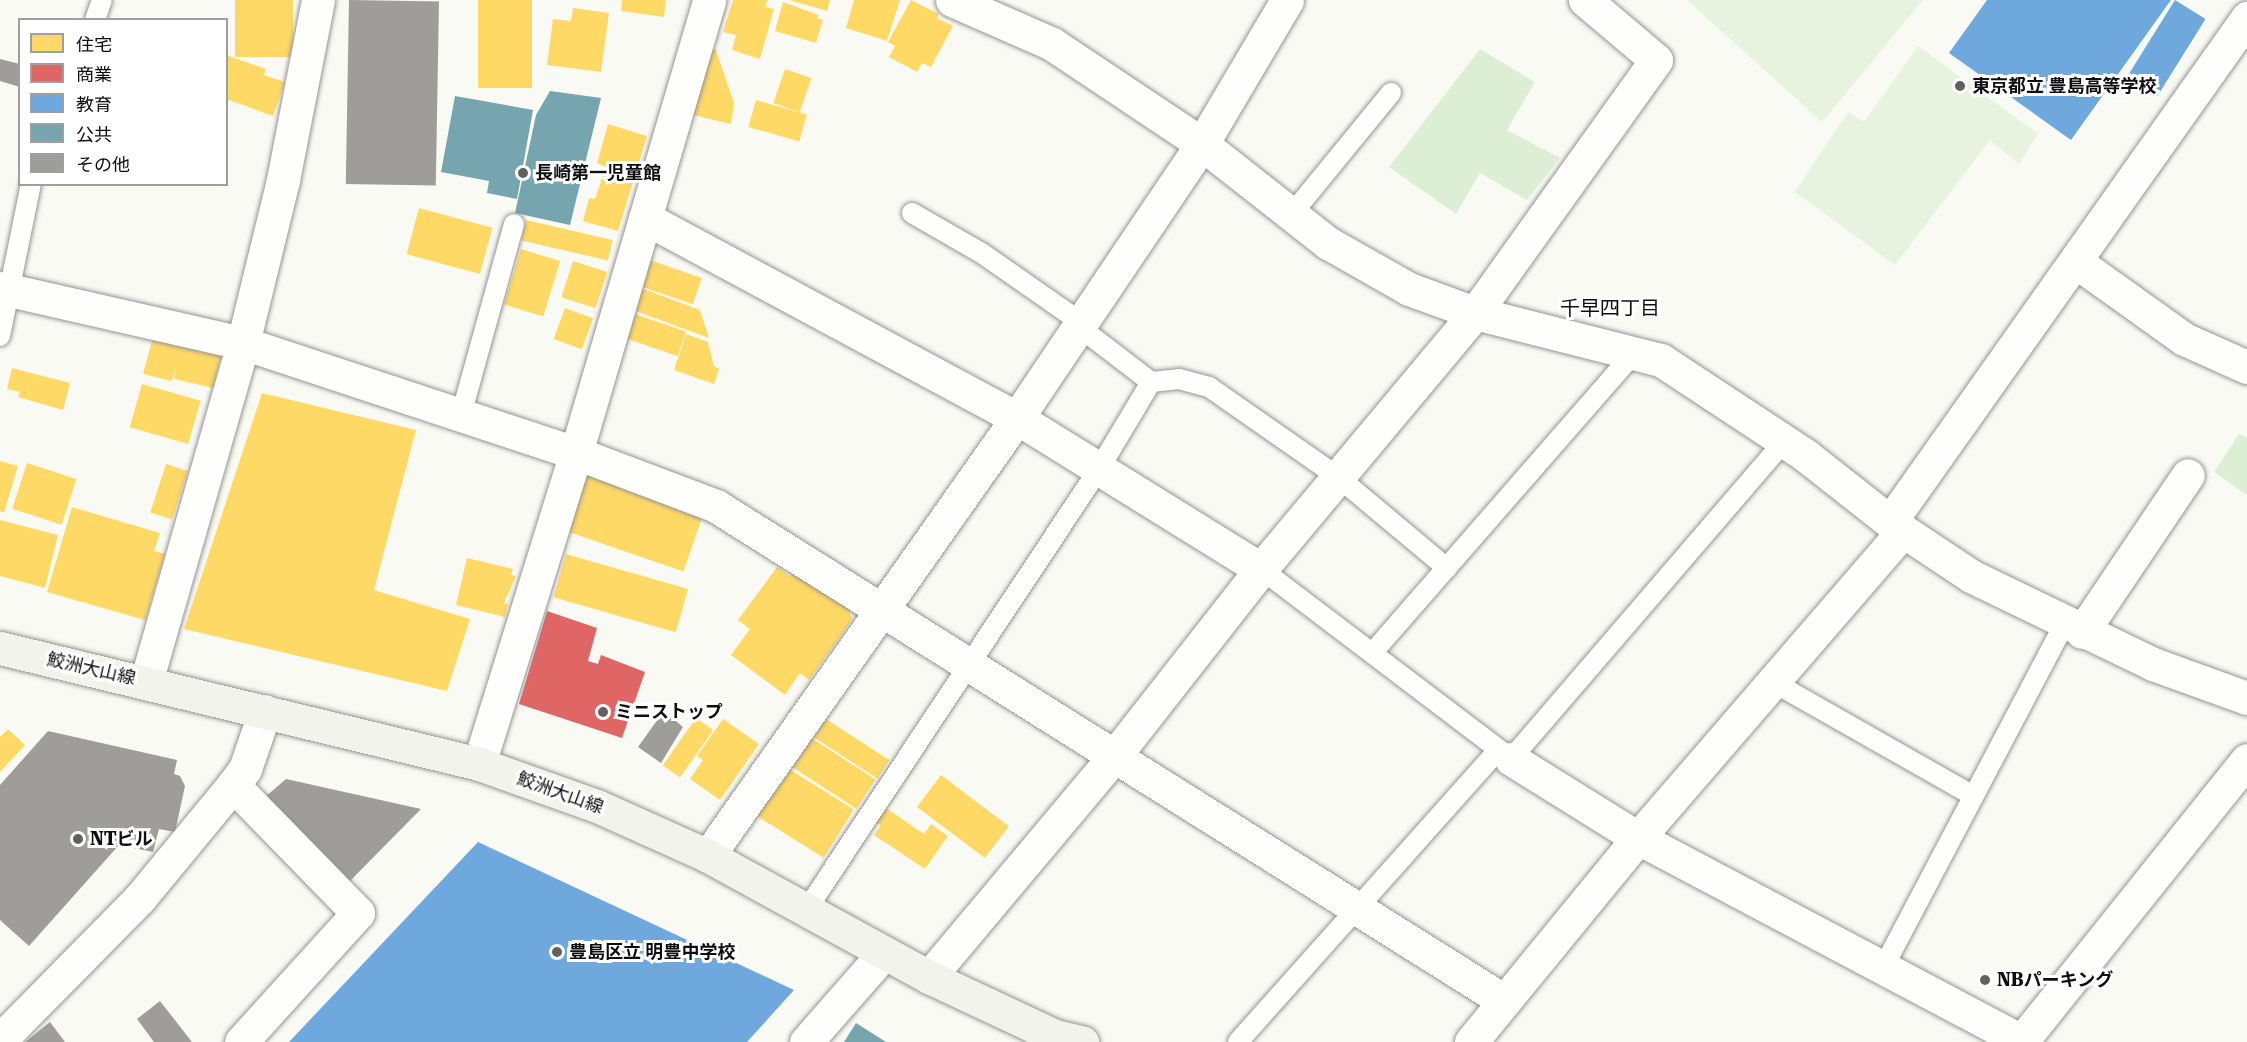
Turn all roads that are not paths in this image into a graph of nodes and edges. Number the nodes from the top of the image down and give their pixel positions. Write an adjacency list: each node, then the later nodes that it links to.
1 (102, 0): 7 (lane)
2 (318, 0): 21 (street)
3 (709, 0): 14 (street)
4 (1287, 0): 10 (street)
5 (1585, 0): 18 (street)
6 (962, 2): 10 (street)
7 (95, 18)
8 (2247, 18): 16 (street)
9 (1391, 93): 13 (lane)
10 (1203, 144): 13 (street); 19 (street)
11 (31, 186): 17 (lane)
12 (912, 213): 19 (lane)
13 (1291, 215): 18 (street)
14 (645, 218): 26 (street); 28 (street)
15 (514, 224): 25 (lane)
16 (2075, 261): 23 (street); 32 (street)
17 (6, 289): 20 (lane); 21 (street)
18 (1475, 313): 22 (street); 31 (street)
19 (1082, 323): 24 (lane); 26 (street)
20 (0, 336)
21 (243, 343): 25 (street); 40 (street)
22 (1635, 352): 27 (street); 33 (lane)
23 (2246, 364)
24 (1151, 382): 29 (lane); 31 (lane)
25 (461, 415): 28 (street)
26 (1017, 418): 29 (street); 35 (street)
27 (1784, 442): 32 (street); 45 (lane)
28 (576, 453): 35 (street); 47 (street)
29 (1099, 469): 34 (street); 39 (lane)
30 (2188, 475): 36 (street)
31 (1338, 477): 33 (lane); 34 (street)
32 (1897, 527): 36 (street); 41 (street)
33 (1447, 568): 38 (lane)
34 (1261, 569): 38 (lane); 44 (street)
35 (881, 608): 39 (street); 51 (street)
36 (2074, 627): 42 (street); 49 (lane)
37 (0, 648): 40 (main road, 鮫洲大山線)
38 (1374, 651): 45 (lane)
39 (970, 663): 44 (street); 53 (lane)
40 (146, 682): 43 (main road, 鮫洲大山線)
41 (1773, 682): 49 (lane); 50 (street)
42 (2247, 698)
43 (265, 711): 47 (main road, 鮫洲大山線); 48 (street)
44 (1116, 754): 52 (street); 56 (street)
45 (1505, 754): 50 (street); 52 (lane)
46 (2247, 760): 59 (street)
47 (479, 764): 51 (main road, 鮫洲大山線)
48 (233, 785): 58 (street); 60 (street)
49 (1974, 796): 55 (lane)
50 (1638, 838): 55 (street); 57 (street)
51 (708, 856): 53 (main road, 鮫洲大山線)
52 (1359, 909): 57 (street); 63 (lane)
53 (805, 912): 54 (main road, 鮫洲大山線)
54 (883, 954): 56 (main road, 鮫洲大山線); 61 (street)
55 (1883, 968): 59 (street)
56 (929, 977): 62 (main road, 鮫洲大山線)
57 (1503, 1000): 64 (street)
58 (0, 1040)
59 (2021, 1041)
60 (241, 1042)
61 (806, 1042)
62 (1082, 1042)
63 (1238, 1042)
64 (1472, 1042)

